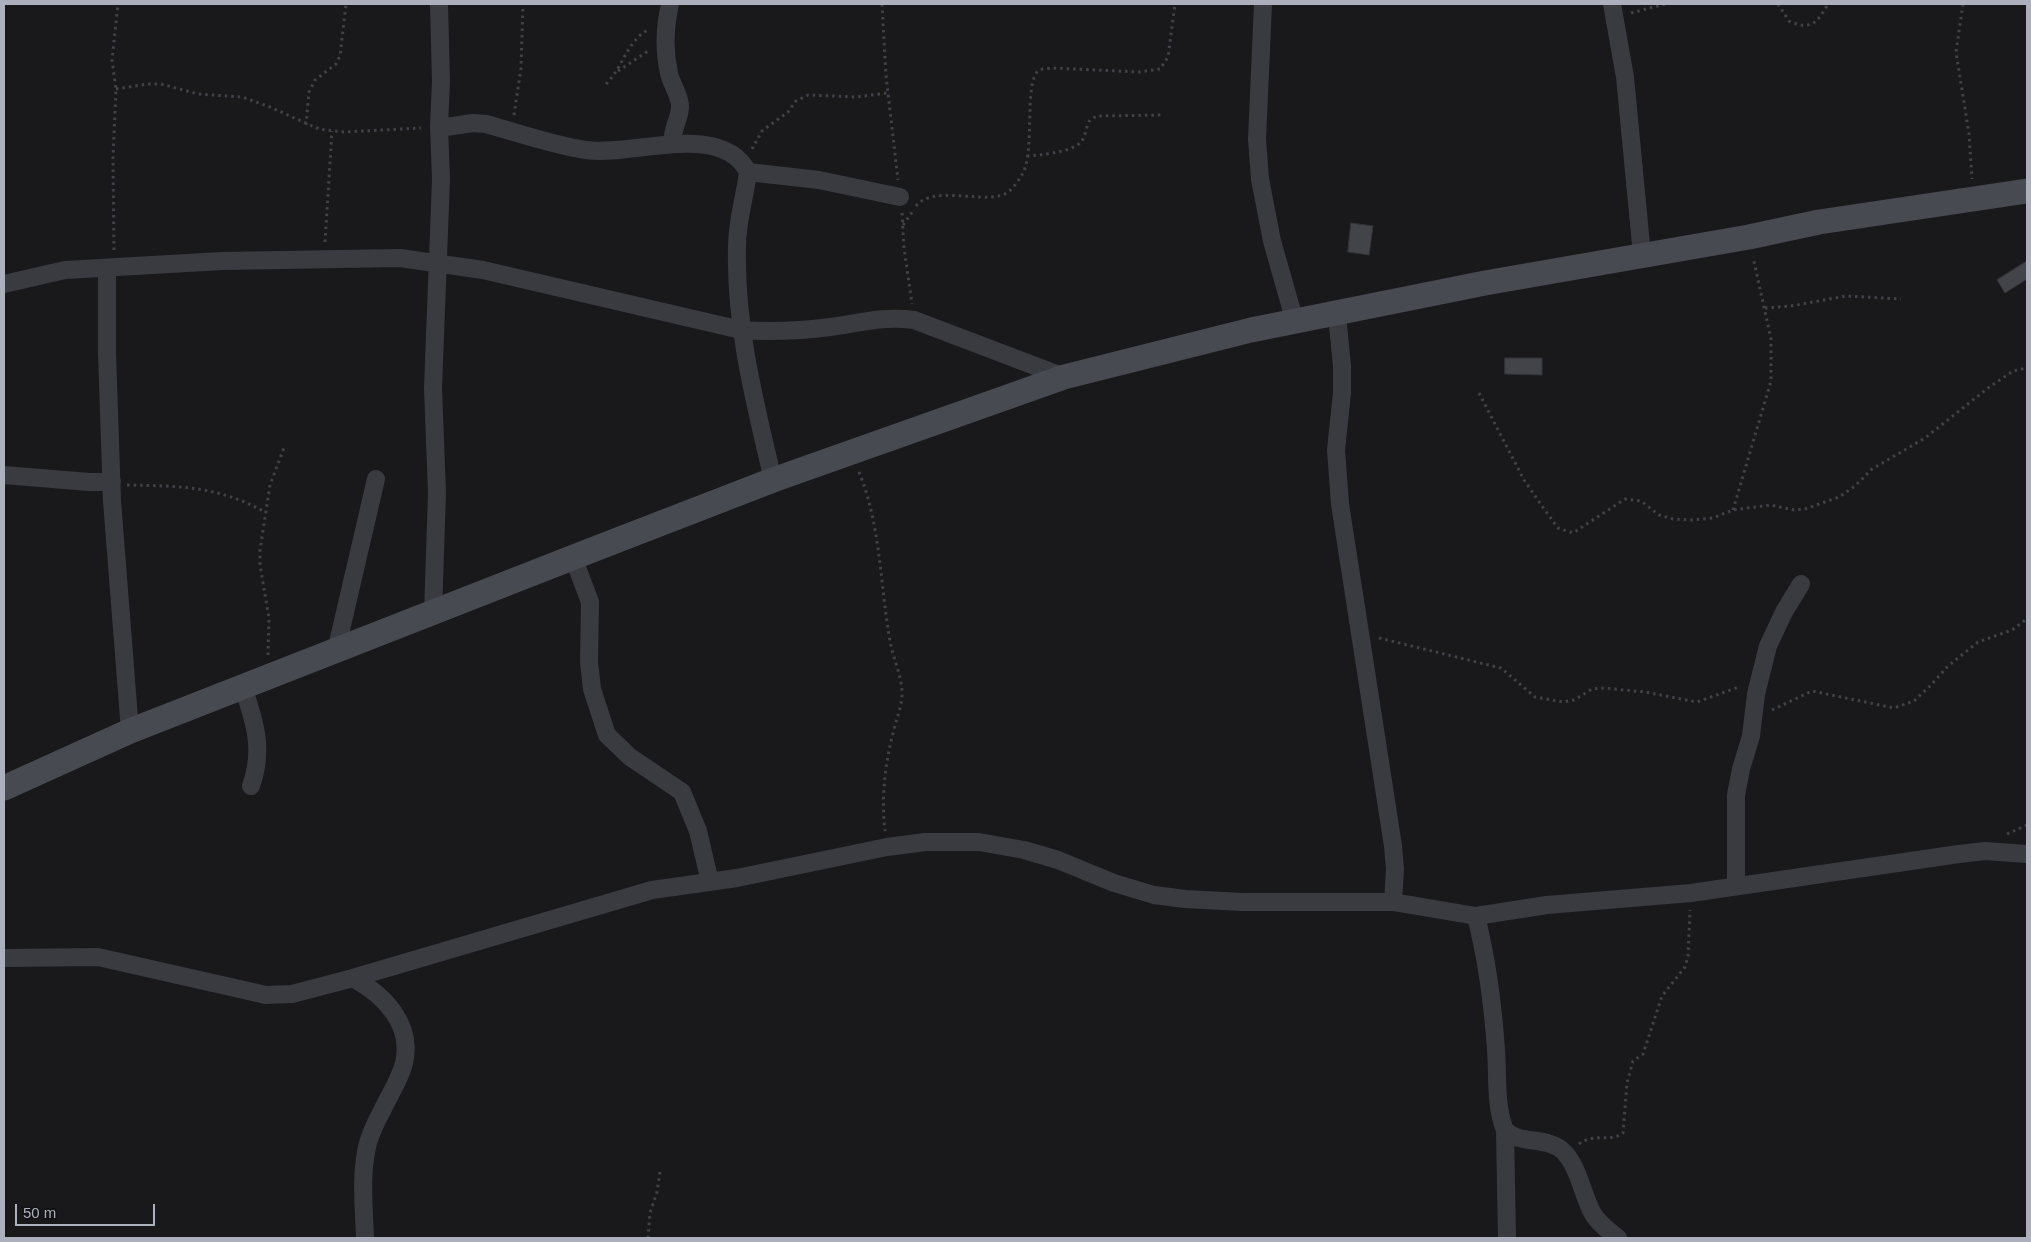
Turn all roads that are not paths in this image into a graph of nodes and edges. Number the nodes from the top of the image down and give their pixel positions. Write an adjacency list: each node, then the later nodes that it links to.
1 (439, 4): 5 (street)
2 (1263, 4): 15 (street)
3 (669, 12): 6 (street)
4 (1613, 12): 10 (street)
5 (439, 127): 6 (street); 11 (street)
6 (673, 143): 7 (street)
7 (746, 168): 9 (street); 16 (street)
8 (2027, 191): 10 (street)
9 (900, 197)
10 (1642, 254): 14 (street)
11 (438, 262): 12 (street); 16 (street); 24 (street)
12 (111, 268): 13 (street); 21 (street)
13 (4, 284)
14 (1336, 314): 15 (street); 33 (street)
15 (1295, 322): 17 (street)
16 (741, 330): 17 (street); 20 (street)
17 (1064, 377): 20 (street)
18 (4, 475): 21 (street)
19 (376, 479): 25 (street)
20 (772, 480): 22 (street)
21 (112, 483): 27 (street)
22 (573, 557): 24 (street); 31 (street)
23 (1801, 584): 32 (street)
24 (434, 613): 25 (street)
25 (336, 651): 26 (street)
26 (243, 687): 27 (street); 28 (street)
27 (130, 732): 29 (street)
28 (251, 786)
29 (4, 788)
30 (2027, 854): 32 (street)
31 (710, 882): 33 (street); 36 (street)
32 (1736, 886): 34 (street)
33 (1392, 902): 34 (street)
34 (1476, 916): 37 (street)
35 (4, 958): 36 (street)
36 (353, 978): 38 (street)
37 (1506, 1130): 39 (street); 40 (street)
38 (365, 1238)
39 (1507, 1238)
40 (1618, 1238)

